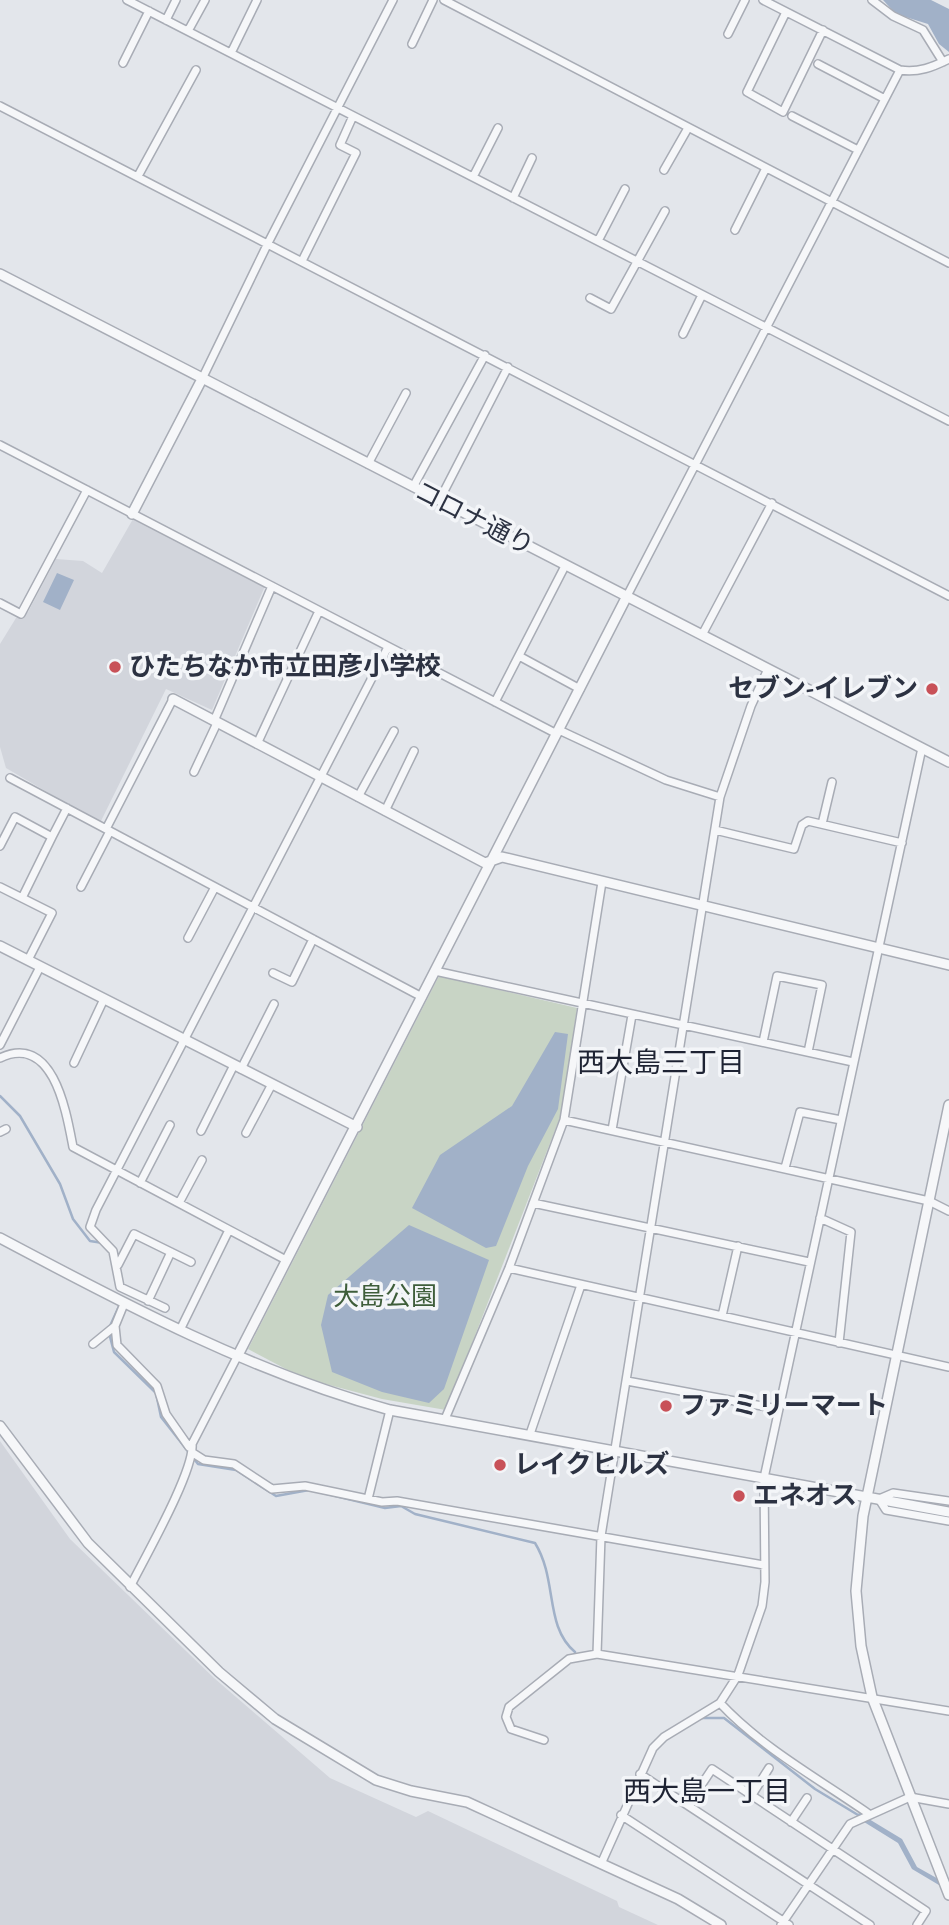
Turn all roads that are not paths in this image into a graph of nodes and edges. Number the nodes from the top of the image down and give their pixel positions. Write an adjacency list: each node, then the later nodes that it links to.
1 (127, 0): 11 (street)
2 (176, 0): 13 (street)
3 (205, 0): 15 (street)
4 (257, 0): 18 (street)
5 (393, 0): 26 (street)
6 (433, 0): 17 (street)
7 (444, 0): 30 (street)
8 (746, 0): 16 (street)
9 (763, 0): 12 (street)
10 (872, 0): 19 (street)
11 (149, 11): 13 (street); 20 (street)
12 (786, 12): 14 (street); 14 (street)
13 (166, 20): 15 (street)
14 (823, 30): 23 (street)
15 (188, 31): 18 (street)
16 (728, 34)
17 (412, 44)
18 (231, 53): 26 (street)
19 (946, 60): 23 (street)
20 (123, 63)
21 (818, 64): 24 (street)
22 (196, 70): 35 (street)
23 (900, 70): 24 (street)
24 (885, 99): 31 (street)
25 (0, 106): 35 (street)
26 (337, 108): 27 (street); 43 (street)
27 (353, 116): 36 (street); 44 (street)
28 (792, 116): 31 (street)
29 (498, 128): 36 (street)
30 (688, 128): 33 (street); 34 (street)
31 (858, 150): 39 (street)
32 (533, 158): 38 (street)
33 (766, 167): 39 (street); 41 (street)
34 (664, 170)
35 (138, 176): 43 (street)
36 (473, 177): 38 (street)
37 (625, 190): 42 (street)
38 (513, 198): 42 (street)
39 (831, 201): 46 (street); 50 (street)
40 (665, 211): 45 (street)
41 (735, 230)
42 (598, 242): 45 (street)
43 (268, 243): 44 (street); 54 (street)
44 (302, 261): 52 (street)
45 (638, 262): 48 (street); 49 (street)
46 (949, 263)
47 (0, 274): 54 (street, コロナ通り)
48 (702, 295): 50 (street); 51 (street)
49 (590, 298)
50 (766, 328): 56 (street); 59 (street)
51 (683, 334)
52 (485, 355): 53 (street); 60 (street)
53 (508, 367): 59 (street); 62 (street)
54 (202, 379): 58 (street, コロナ通り); 64 (street)
55 (406, 393): 58 (street)
56 (949, 421)
57 (0, 445): 61 (street)
58 (368, 464): 60 (street, コロナ通り)
59 (697, 465): 63 (street); 67 (street)
60 (413, 487): 62 (street, コロナ通り)
61 (86, 490): 64 (street); 69 (street)
62 (439, 501): 65 (street, コロナ通り)
63 (772, 503): 68 (street); 71 (street)
64 (132, 514): 66 (street)
65 (565, 566): 67 (street, コロナ通り); 73 (street)
66 (272, 586): 70 (street); 78 (street)
67 (627, 596): 71 (street, コロナ通り); 75 (street)
68 (949, 596)
69 (0, 603)
70 (319, 611): 72 (street); 81 (street)
71 (702, 635): 74 (street, コロナ通り)
72 (388, 647): 77 (street); 86 (street)
73 (519, 656): 75 (street); 77 (street)
74 (768, 669): 82 (street, コロナ通り); 90 (street)
75 (580, 689): 80 (street)
76 (173, 699): 78 (street); 94 (street)
77 (495, 702): 80 (street)
78 (215, 722): 81 (street); 85 (street)
79 (394, 731): 89 (street)
80 (558, 732): 90 (street); 99 (street)
81 (257, 744): 86 (street)
82 (922, 748): 84 (street, コロナ通り); 97 (street)
83 (414, 751): 92 (street)
84 (949, 762)
85 (194, 772)
86 (321, 777): 89 (street); 106 (street)
87 (10, 778): 91 (street)
88 (832, 782): 93 (street)
89 (358, 797): 92 (street)
90 (720, 797): 95 (street)
91 (67, 808): 94 (street); 96 (street)
92 (385, 811): 99 (street)
93 (822, 824): 95 (street); 97 (street)
94 (108, 830): 102 (street); 103 (street)
95 (715, 830): 105 (street)
96 (52, 837): 98 (street); 104 (street)
97 (902, 843): 110 (street)
98 (0, 846)
99 (492, 863): 100 (street); 114 (street)
100 (602, 882): 105 (street); 119 (street)
101 (0, 887): 104 (street)
102 (81, 887)
103 (215, 887): 106 (street); 107 (street)
104 (22, 898): 111 (street)
105 (704, 905): 110 (street); 121 (street)
106 (253, 907): 108 (street); 122 (street)
107 (188, 938)
108 (313, 939): 115 (street); 116 (street)
109 (0, 946): 111 (street)
110 (879, 947): 112 (street); 127 (street)
111 (28, 960): 113 (street)
112 (949, 965)
113 (40, 967): 117 (street); 124 (street)
114 (435, 971): 116 (street); 119 (street)
115 (274, 972)
116 (422, 997): 135 (street)
117 (104, 999): 122 (street); 128 (street)
118 (274, 1004): 129 (street)
119 (583, 1005): 120 (street); 132 (street)
120 (632, 1015): 121 (street); 136 (street)
121 (684, 1026): 123 (street); 139 (street)
122 (184, 1040): 129 (street); 142 (street)
123 (763, 1042): 125 (street); 125 (street)
124 (0, 1045)
125 (808, 1052): 127 (street)
126 (0, 1058): 142 (street)
127 (853, 1062): 133 (street)
128 (74, 1063)
129 (238, 1067): 130 (street); 137 (street)
130 (272, 1084): 135 (street); 138 (street)
131 (949, 1105): 145 (street)
132 (564, 1120): 136 (street); 147 (street)
133 (841, 1120): 141 (street); 143 (street)
134 (170, 1125): 144 (street)
135 (357, 1127): 155 (street)
136 (612, 1130): 139 (street)
137 (201, 1131)
138 (246, 1133)
139 (665, 1142): 141 (street); 150 (street)
140 (202, 1160): 146 (street)
141 (785, 1168): 143 (street)
142 (116, 1170): 144 (street); 158 (street)
143 (829, 1177): 145 (street); 149 (street)
144 (140, 1183): 146 (street)
145 (929, 1201): 148 (street); 171 (street)
146 (178, 1203): 151 (street)
147 (533, 1203): 150 (street); 159 (street)
148 (949, 1211)
149 (820, 1218): 157 (street); 170 (street)
150 (651, 1229): 153 (street); 161 (street)
151 (229, 1230): 155 (street); 167 (street)
152 (0, 1238): 163 (street)
153 (737, 1246): 157 (street); 165 (street)
154 (171, 1252): 156 (street); 158 (street); 162 (street)
155 (286, 1259): 172 (street)
156 (191, 1262)
157 (810, 1262): 168 (street)
158 (117, 1266): 162 (street)
159 (509, 1268): 160 (street); 177 (street)
160 (581, 1285): 161 (street); 179 (street)
161 (640, 1298): 165 (street); 174 (street)
162 (148, 1301): 164 (street)
163 (124, 1304): 166 (street); 167 (street)
164 (165, 1308)
165 (722, 1315): 168 (street)
166 (115, 1326): 169 (street); 180 (street)
167 (180, 1330): 172 (street)
168 (796, 1333): 170 (street); 175 (street)
169 (93, 1343)
170 (839, 1343): 171 (street)
171 (897, 1355): 173 (street); 183 (street)
172 (237, 1357): 176 (street); 180 (street)
173 (949, 1367)
174 (627, 1381): 175 (street); 181 (street)
175 (778, 1409): 182 (street)
176 (390, 1410): 177 (street); 184 (street)
177 (445, 1419): 179 (street)
178 (0, 1426): 191 (street)
179 (530, 1434): 181 (street)
180 (193, 1451): 184 (street); 191 (street)
181 (615, 1451): 182 (street); 189 (street)
182 (764, 1478): 183 (street); 190 (street)
183 (867, 1496): 185 (street); 194 (street)
184 (368, 1499): 189 (street)
185 (879, 1499): 186 (street); 187 (street); 188 (street)
186 (949, 1502)
187 (949, 1511)
188 (949, 1521)
189 (601, 1536): 190 (street); 192 (street)
190 (764, 1565): 193 (street)
191 (130, 1587): 209 (street)
192 (597, 1654): 193 (street); 197 (street)
193 (737, 1675): 194 (street); 195 (street)
194 (872, 1697): 196 (street); 201 (street)
195 (720, 1703): 199 (street); 205 (street)
196 (949, 1710)
197 (544, 1740)
198 (769, 1768): 200 (street)
199 (640, 1774): 204 (street); 206 (street)
200 (752, 1795): 204 (street); 207 (street)
201 (910, 1797): 203 (street); 205 (street); 211 (street)
202 (807, 1798): 207 (street)
203 (949, 1804)
204 (688, 1805): 210 (street)
205 (869, 1814): 208 (street)
206 (621, 1815): 209 (street); 212 (street)
207 (791, 1822): 208 (street)
208 (833, 1848): 210 (street); 215 (street)
209 (601, 1864): 213 (street)
210 (809, 1884): 212 (street); 214 (street)
211 (948, 1891)
212 (785, 1924)
213 (721, 1925)
214 (870, 1925)
215 (917, 1925)

